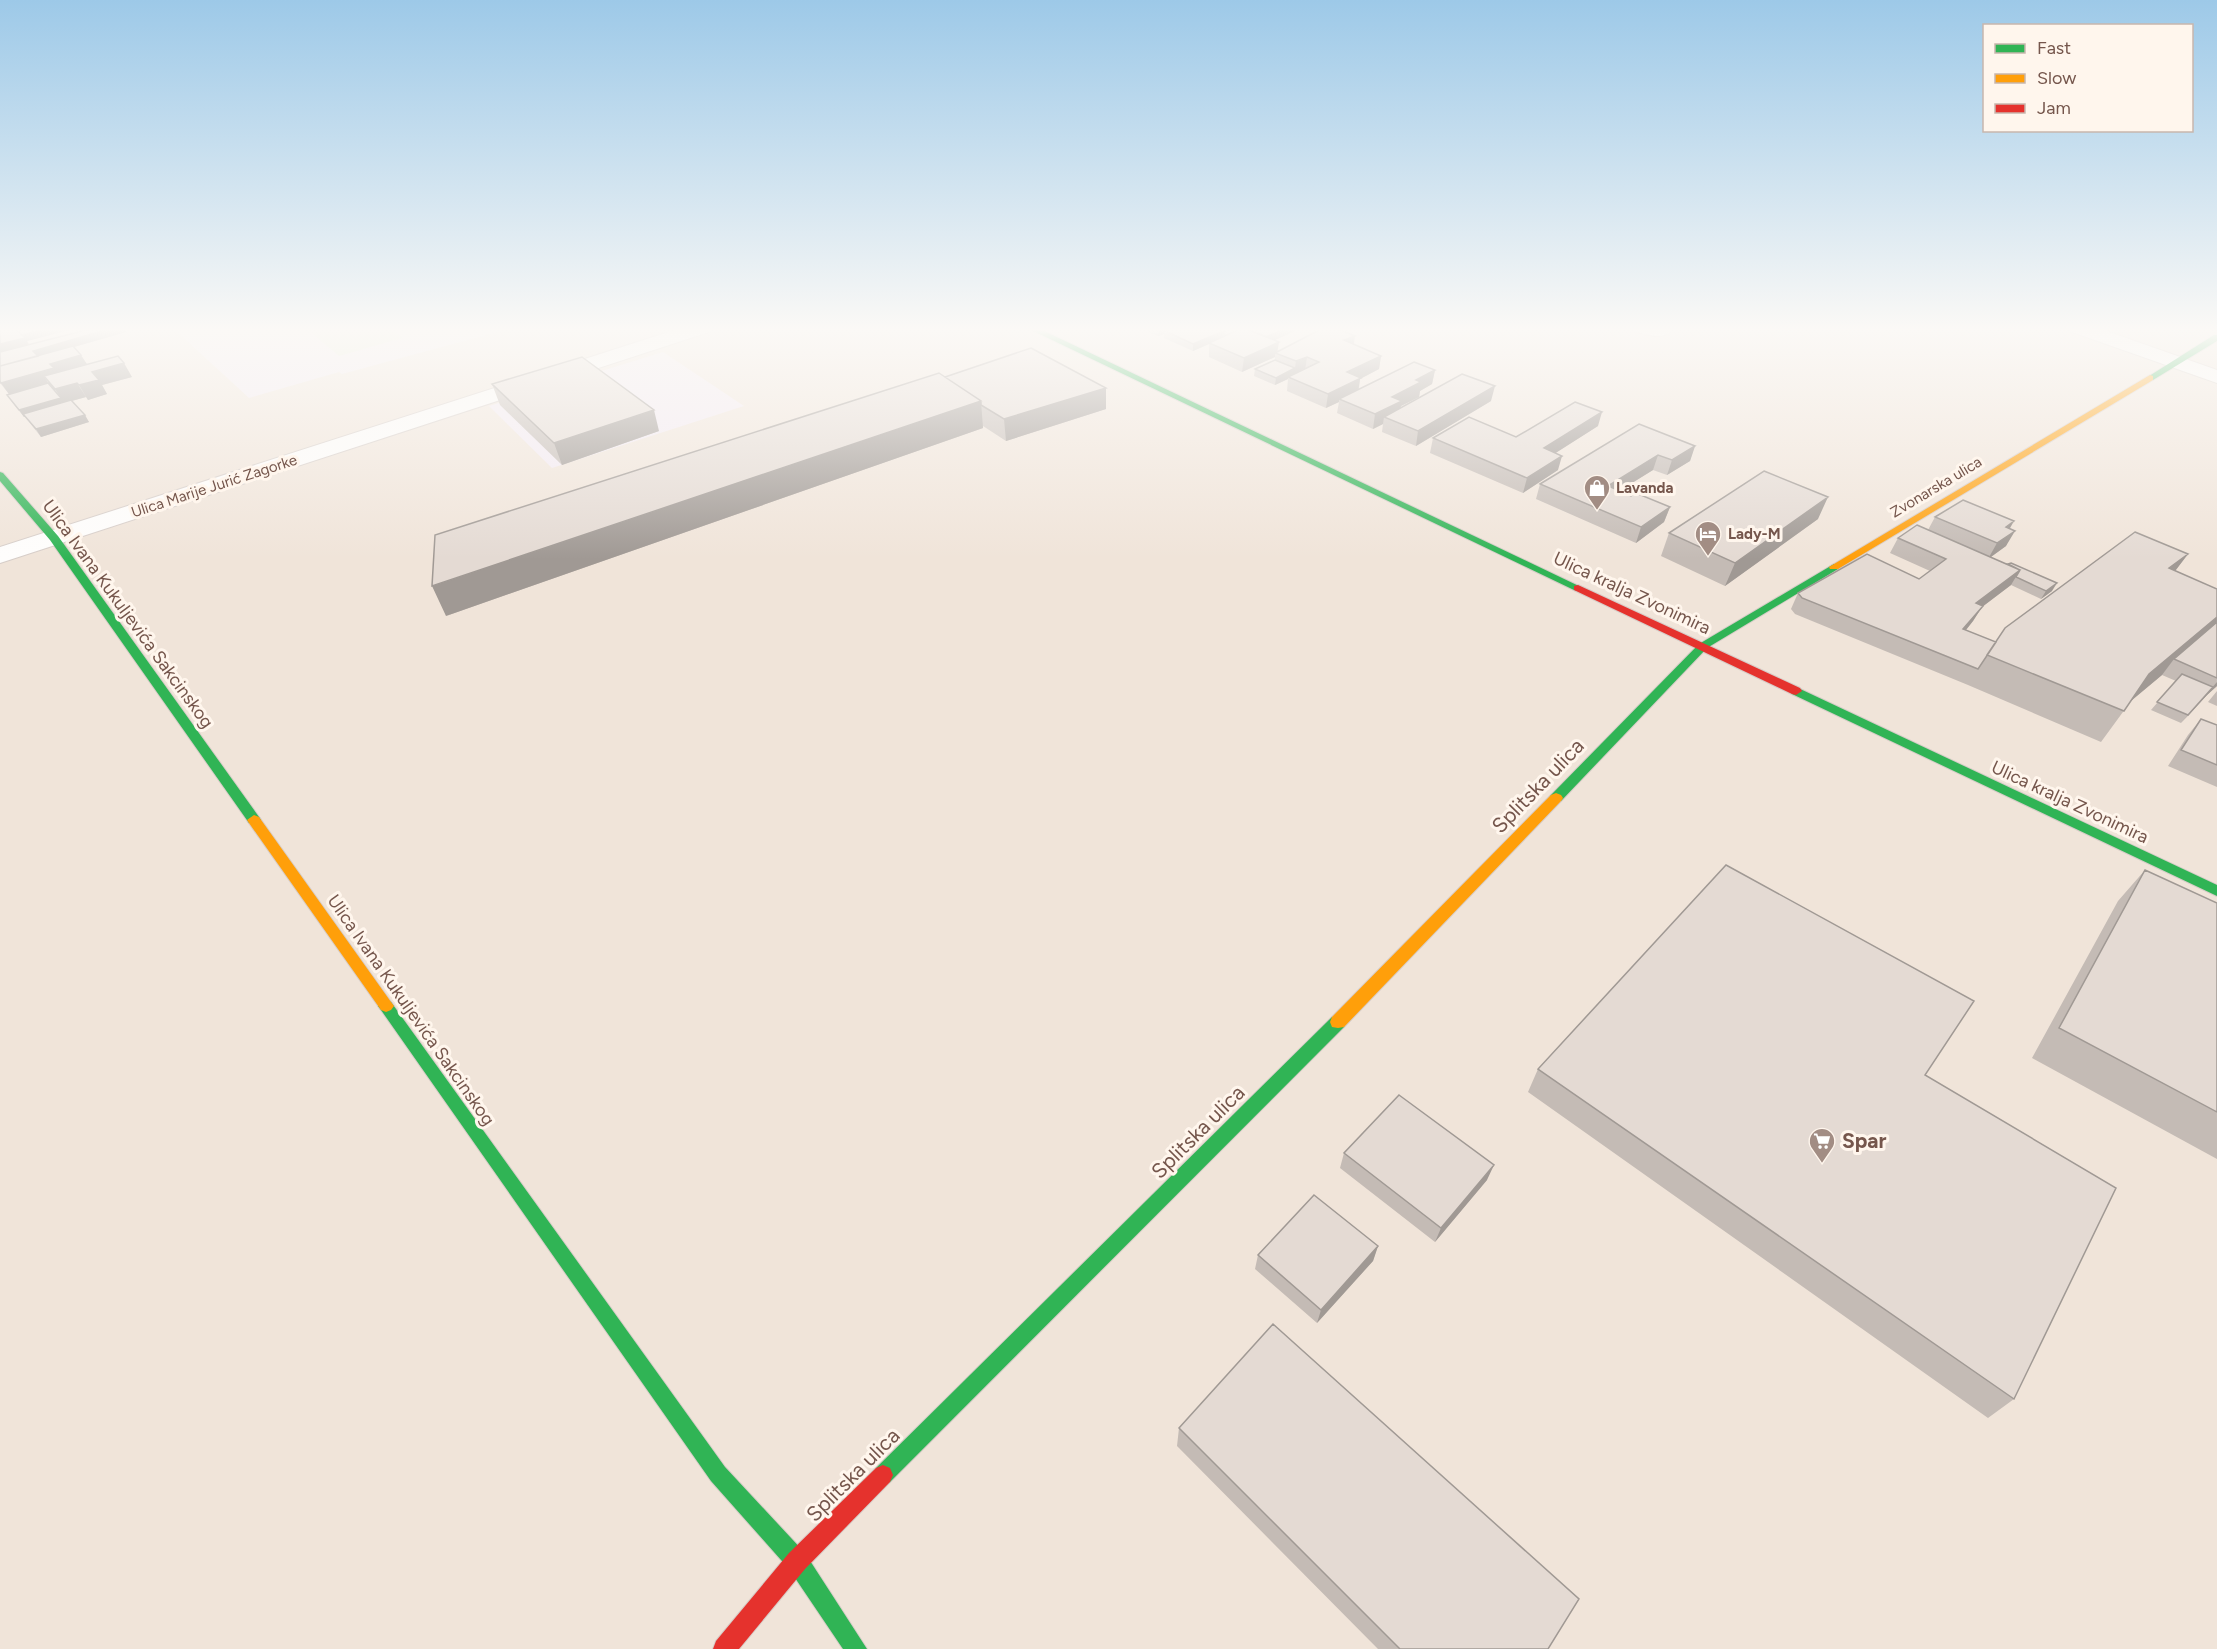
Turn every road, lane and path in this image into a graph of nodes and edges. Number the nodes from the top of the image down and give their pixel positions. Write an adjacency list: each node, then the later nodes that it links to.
1 (465, 405): 5 (street, Ulica Marije Jurić Zagorke)
2 (1194, 405): 7 (street, Ulica kralja Zvonimira)
3 (2102, 405): 7 (street, Zvonarska ulica)
4 (0, 475): 5 (street, Ulica Ivana Kukuljevića Sakcinskog)
5 (54, 538): 6 (street, Ulica Marije Jurić Zagorke); 9 (street, Ulica Ivana Kukuljevića Sakcinskog)
6 (0, 555)
7 (1703, 646): 8 (street, Ulica kralja Zvonimira); 9 (street, Splitska ulica)
8 (2217, 891)
9 (797, 1561): 10 (street, Splitska ulica); 11 (street, Ulica Ivana Kukuljevića Sakcinskog)
10 (724, 1649)
11 (856, 1649)

